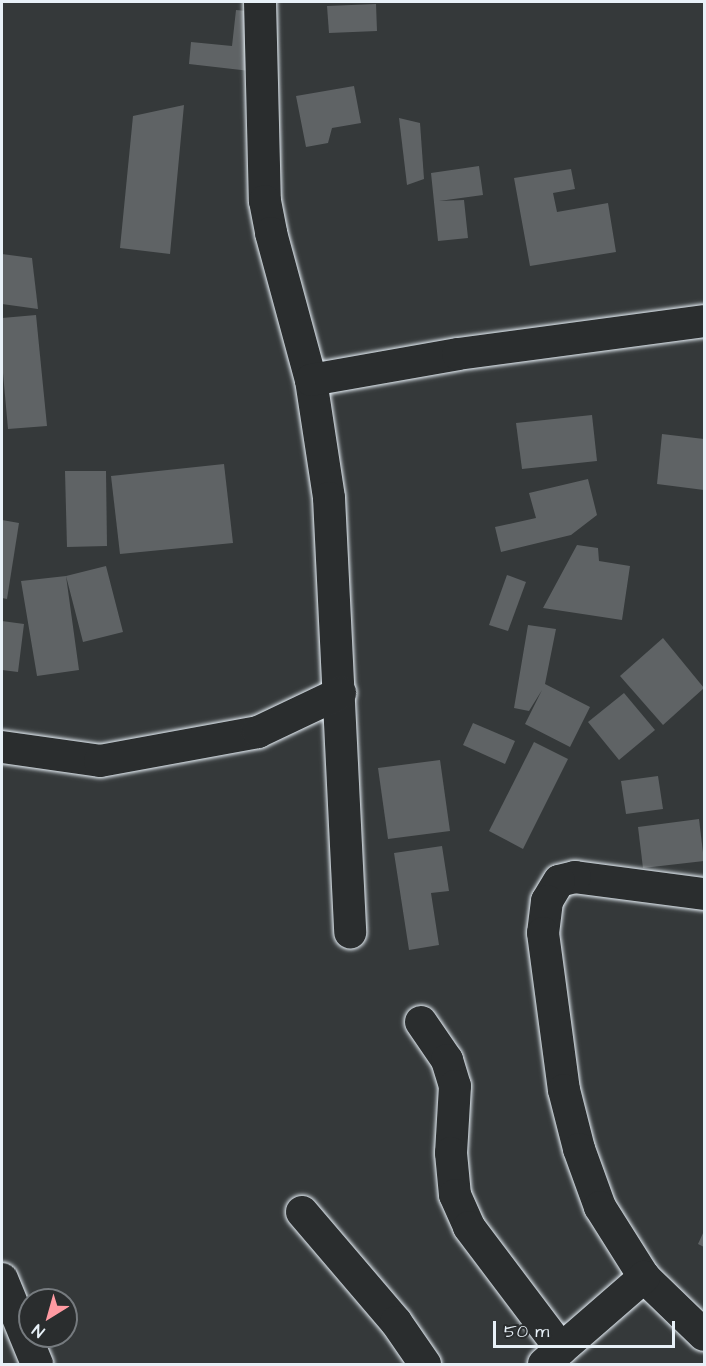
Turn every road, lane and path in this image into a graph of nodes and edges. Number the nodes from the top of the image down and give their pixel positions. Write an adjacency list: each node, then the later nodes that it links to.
1 (260, 2): 3 (street)
2 (705, 321): 3 (street)
3 (311, 380): 4 (street)
4 (339, 693): 5 (street); 7 (street)
5 (2, 747)
6 (705, 894): 10 (street)
7 (350, 932)
8 (421, 1022): 13 (street)
9 (302, 1212): 15 (street)
10 (644, 1277): 12 (street); 13 (street)
11 (2, 1279): 14 (street)
12 (705, 1335)
13 (552, 1357)
14 (36, 1365)
15 (425, 1365)

